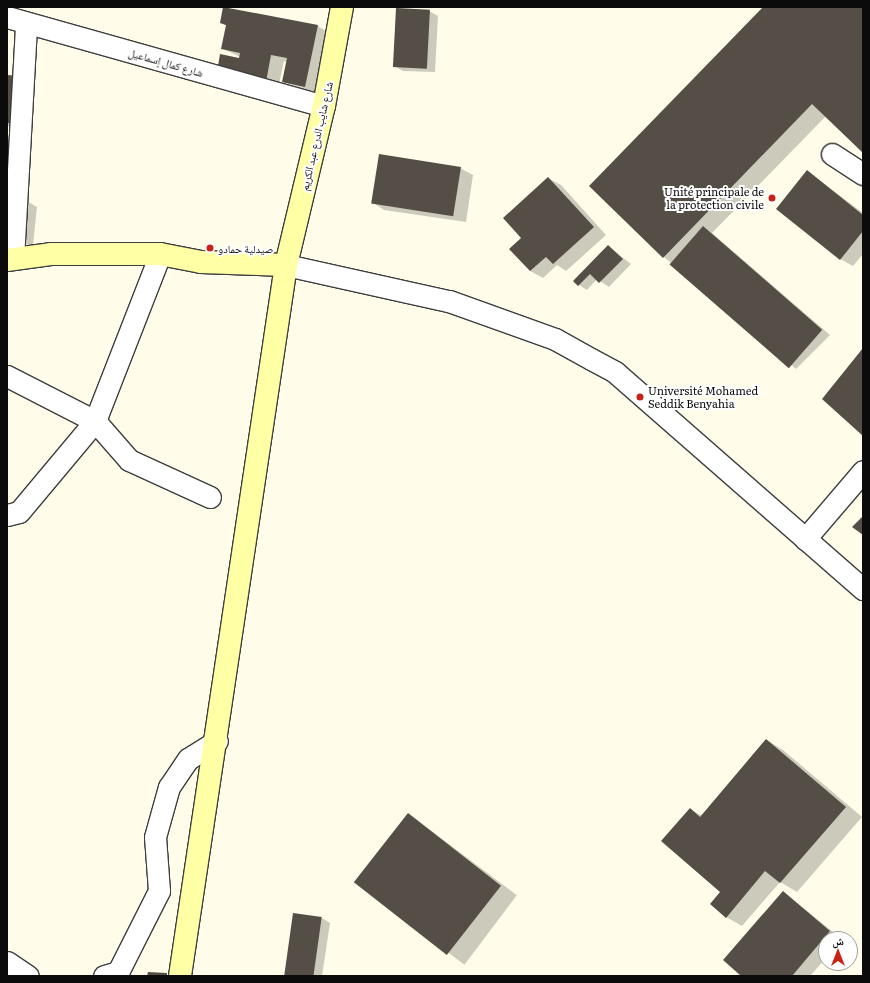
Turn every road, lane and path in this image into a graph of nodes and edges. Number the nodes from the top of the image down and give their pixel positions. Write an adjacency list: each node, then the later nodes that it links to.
1 (339, 8): 3 (main road, شارع شايب الدرع عبد الكريم)
2 (17, 20): 3 (street, شارع كمال إسماعيل); 7 (street)
3 (324, 106): 8 (main road, شارع شايب الدرع عبد الكريم)
4 (832, 154): 5 (street)
5 (863, 174)
6 (160, 254): 7 (main road); 8 (main road); 10 (street)
7 (10, 260)
8 (286, 265): 14 (street); 16 (main road, شارع شايب الدرع عبد الكريم)
9 (7, 376): 10 (street)
10 (95, 421): 12 (street); 13 (street)
11 (863, 471): 14 (street)
12 (210, 497)
13 (7, 515)
14 (805, 539): 15 (street)
15 (863, 589)
16 (217, 741): 19 (street); 20 (main road, شارع شايب الدرع عبد الكريم)
17 (7, 962): 18 (street)
18 (28, 976)
19 (104, 976)
20 (180, 976)

